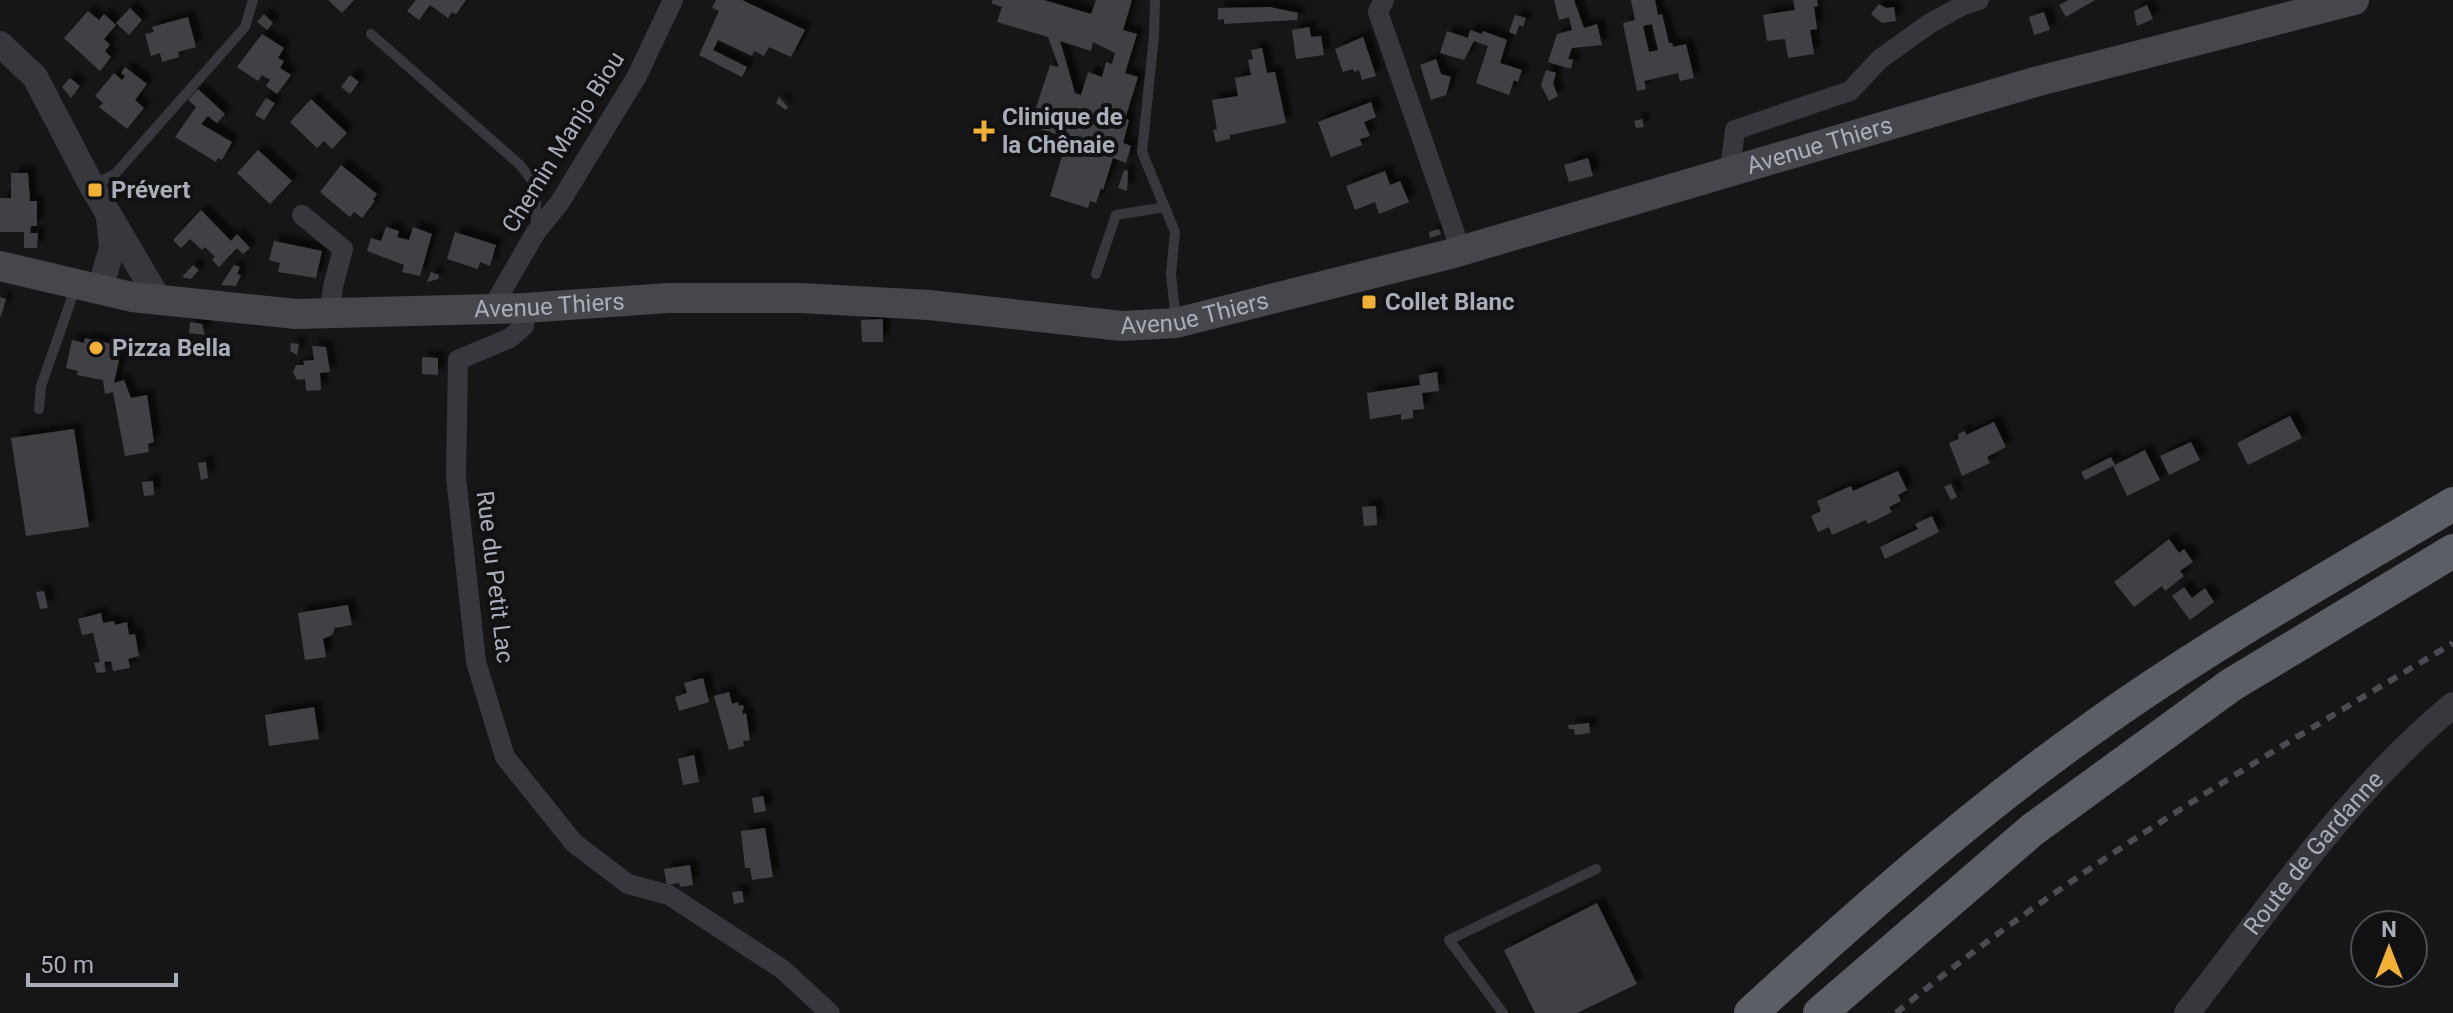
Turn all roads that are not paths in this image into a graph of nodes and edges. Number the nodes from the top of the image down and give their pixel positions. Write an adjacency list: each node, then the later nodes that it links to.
1 (253, 0): 10 (lane)
2 (673, 0): 14 (street, Chemin Manjo Biou)
3 (1155, 0): 11 (lane)
4 (1384, 0): 15 (street)
5 (1979, 0): 9 (street)
6 (2354, 0): 9 (main road, Avenue Thiers)
7 (371, 34): 14 (lane)
8 (0, 44): 10 (street)
9 (1730, 170): 15 (main road, Avenue Thiers)
10 (92, 186): 12 (street)
11 (1165, 207): 17 (lane); 23 (lane)
12 (108, 214): 18 (street); 19 (street)
13 (302, 215): 22 (street)
14 (536, 232): 20 (street, Chemin Manjo Biou)
15 (1461, 251): 23 (main road, Avenue Thiers)
16 (0, 266): 18 (main road, Avenue Thiers)
17 (1096, 274)
18 (88, 287): 19 (main road, Avenue Thiers); 24 (lane)
19 (159, 300): 22 (main road, Avenue Thiers)
20 (492, 308): 21 (main road, Avenue Thiers); 22 (main road, Avenue Thiers)
21 (525, 308): 23 (main road, Avenue Thiers); 29 (street, Rue du Petit Lac)
22 (330, 313)
23 (1176, 323)
24 (39, 409)
25 (2453, 504): 31 (highway)
26 (2453, 551): 32 (highway)
27 (2453, 705): 33 (street, Route de Gardanne)
28 (1596, 869): 30 (lane)
29 (830, 1013)
30 (1503, 1013)
31 (1751, 1013)
32 (1820, 1013)
33 (2187, 1013)

